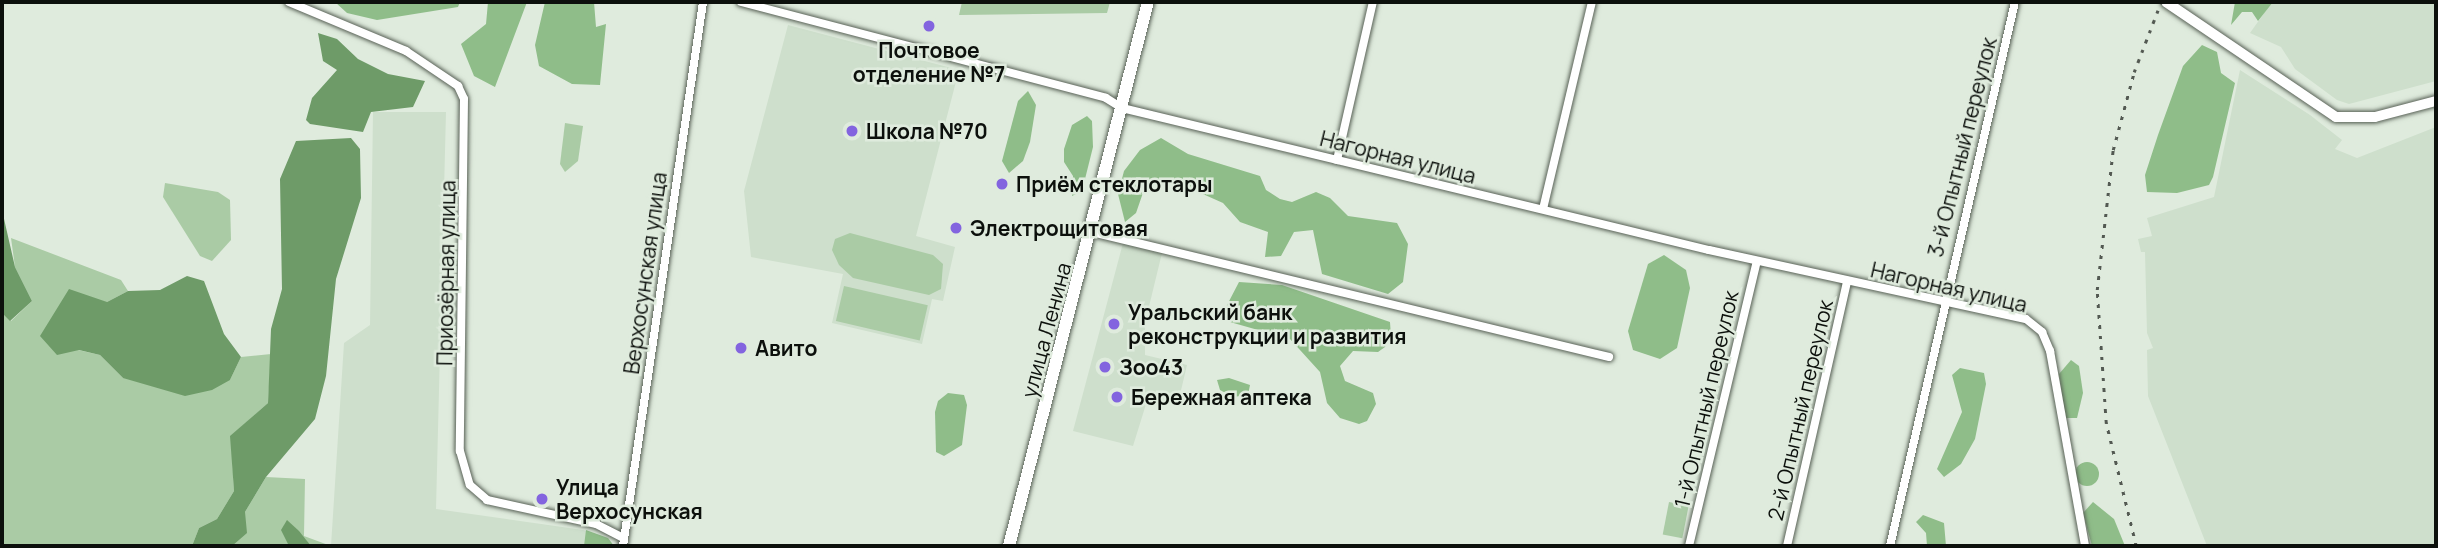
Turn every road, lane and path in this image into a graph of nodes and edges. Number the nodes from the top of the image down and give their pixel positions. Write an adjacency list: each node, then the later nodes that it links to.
1 (289, 2): 18 (street, Приозёрная улица)
2 (741, 2): 10 (street, Нагорная улица)
3 (1148, 2): 10 (main road, улица Ленина)
4 (1373, 2): 11 (street)
5 (1592, 2): 12 (street)
6 (2015, 2): 16 (street, 3-й Опытный переулок)
7 (2166, 2): 9 (main road)
8 (702, 3): 18 (street, Верхосунская улица)
9 (2436, 101)
10 (1122, 108): 11 (street, Нагорная улица); 13 (main road, улица Ленина)
11 (1337, 160): 12 (street, Нагорная улица)
12 (1543, 209): 14 (street, Нагорная улица)
13 (1091, 232): 17 (street); 19 (main road, улица Ленина)
14 (1757, 261): 15 (street, Нагорная улица); 20 (street, 1-й Опытный переулок)
15 (1847, 281): 16 (street, Нагорная улица); 21 (street, 2-й Опытный переулок)
16 (1943, 303): 22 (street, 3-й Опытный переулок); 23 (street, Нагорная улица)
17 (1609, 357)
18 (624, 542)
19 (1009, 546)
20 (1689, 546)
21 (1787, 546)
22 (1890, 546)
23 (2085, 546)

